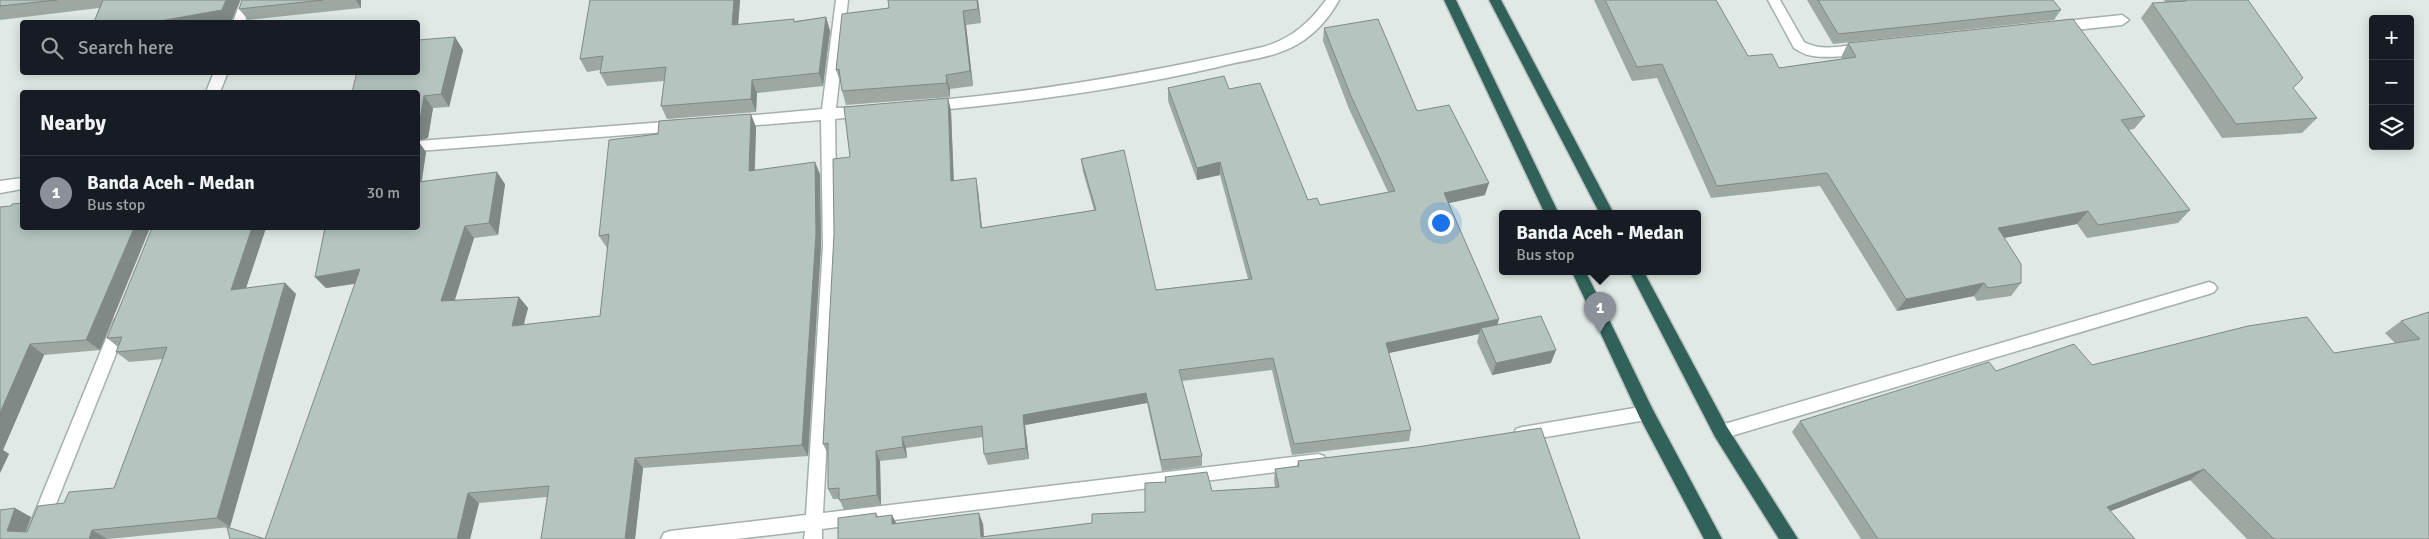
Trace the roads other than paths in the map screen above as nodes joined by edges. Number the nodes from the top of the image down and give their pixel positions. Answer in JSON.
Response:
{"nodes":[{"id":1,"x":247,"y":0,"type":"edge"},
{"id":2,"x":842,"y":0,"type":"edge"},
{"id":3,"x":1333,"y":0,"type":"edge"},
{"id":4,"x":1450,"y":0,"type":"edge"},
{"id":5,"x":1495,"y":0,"type":"edge"},
{"id":6,"x":1774,"y":0,"type":"edge"},
{"id":7,"x":240,"y":20,"type":"edge"},
{"id":8,"x":2122,"y":20,"type":"dead end"},
{"id":9,"x":2047,"y":28,"type":"edge"},
{"id":10,"x":1873,"y":47,"type":"edge"},
{"id":11,"x":220,"y":75,"type":"edge"},
{"id":12,"x":214,"y":90,"type":"edge"},
{"id":13,"x":916,"y":107,"type":"edge"},
{"id":14,"x":877,"y":110,"type":"edge"},
{"id":15,"x":828,"y":114,"type":"junction"},
{"id":16,"x":716,"y":123,"type":"edge"},
{"id":17,"x":688,"y":126,"type":"edge"},
{"id":18,"x":420,"y":146,"type":"edge"},
{"id":19,"x":20,"y":184,"type":"edge"},
{"id":20,"x":0,"y":187,"type":"edge"},
{"id":21,"x":1550,"y":210,"type":"edge"},
{"id":22,"x":1605,"y":210,"type":"edge"},
{"id":23,"x":1580,"y":275,"type":"edge"},
{"id":24,"x":1639,"y":275,"type":"edge"},
{"id":25,"x":2210,"y":288,"type":"dead end"},
{"id":26,"x":126,"y":310,"type":"edge"},
{"id":27,"x":1646,"y":413,"type":"junction"},
{"id":28,"x":1721,"y":432,"type":"junction"},
{"id":29,"x":1509,"y":436,"type":"edge"},
{"id":30,"x":1332,"y":460,"type":"edge"},
{"id":31,"x":813,"y":531,"type":"edge"},
{"id":32,"x":33,"y":539,"type":"edge"},
{"id":33,"x":670,"y":539,"type":"edge"},
{"id":34,"x":1713,"y":539,"type":"edge"},
{"id":35,"x":1789,"y":539,"type":"edge"}],
"edges":[{"from":1,"to":7,"type":"street"},
{"from":2,"to":15,"type":"street"},
{"from":3,"to":13,"type":"street"},
{"from":4,"to":21,"type":"highway"},
{"from":5,"to":22,"type":"highway"},
{"from":6,"to":10,"type":"street"},
{"from":8,"to":9,"type":"street"},
{"from":11,"to":12,"type":"street"},
{"from":14,"to":15,"type":"street"},
{"from":15,"to":16,"type":"street"},
{"from":15,"to":31,"type":"street"},
{"from":17,"to":18,"type":"street"},
{"from":19,"to":20,"type":"street"},
{"from":23,"to":27,"type":"highway"},
{"from":24,"to":28,"type":"highway"},
{"from":25,"to":28,"type":"street"},
{"from":26,"to":32,"type":"street"},
{"from":27,"to":29,"type":"street"},
{"from":27,"to":34,"type":"highway"},
{"from":28,"to":35,"type":"highway"},
{"from":30,"to":31,"type":"street"},
{"from":31,"to":33,"type":"street"}]}
